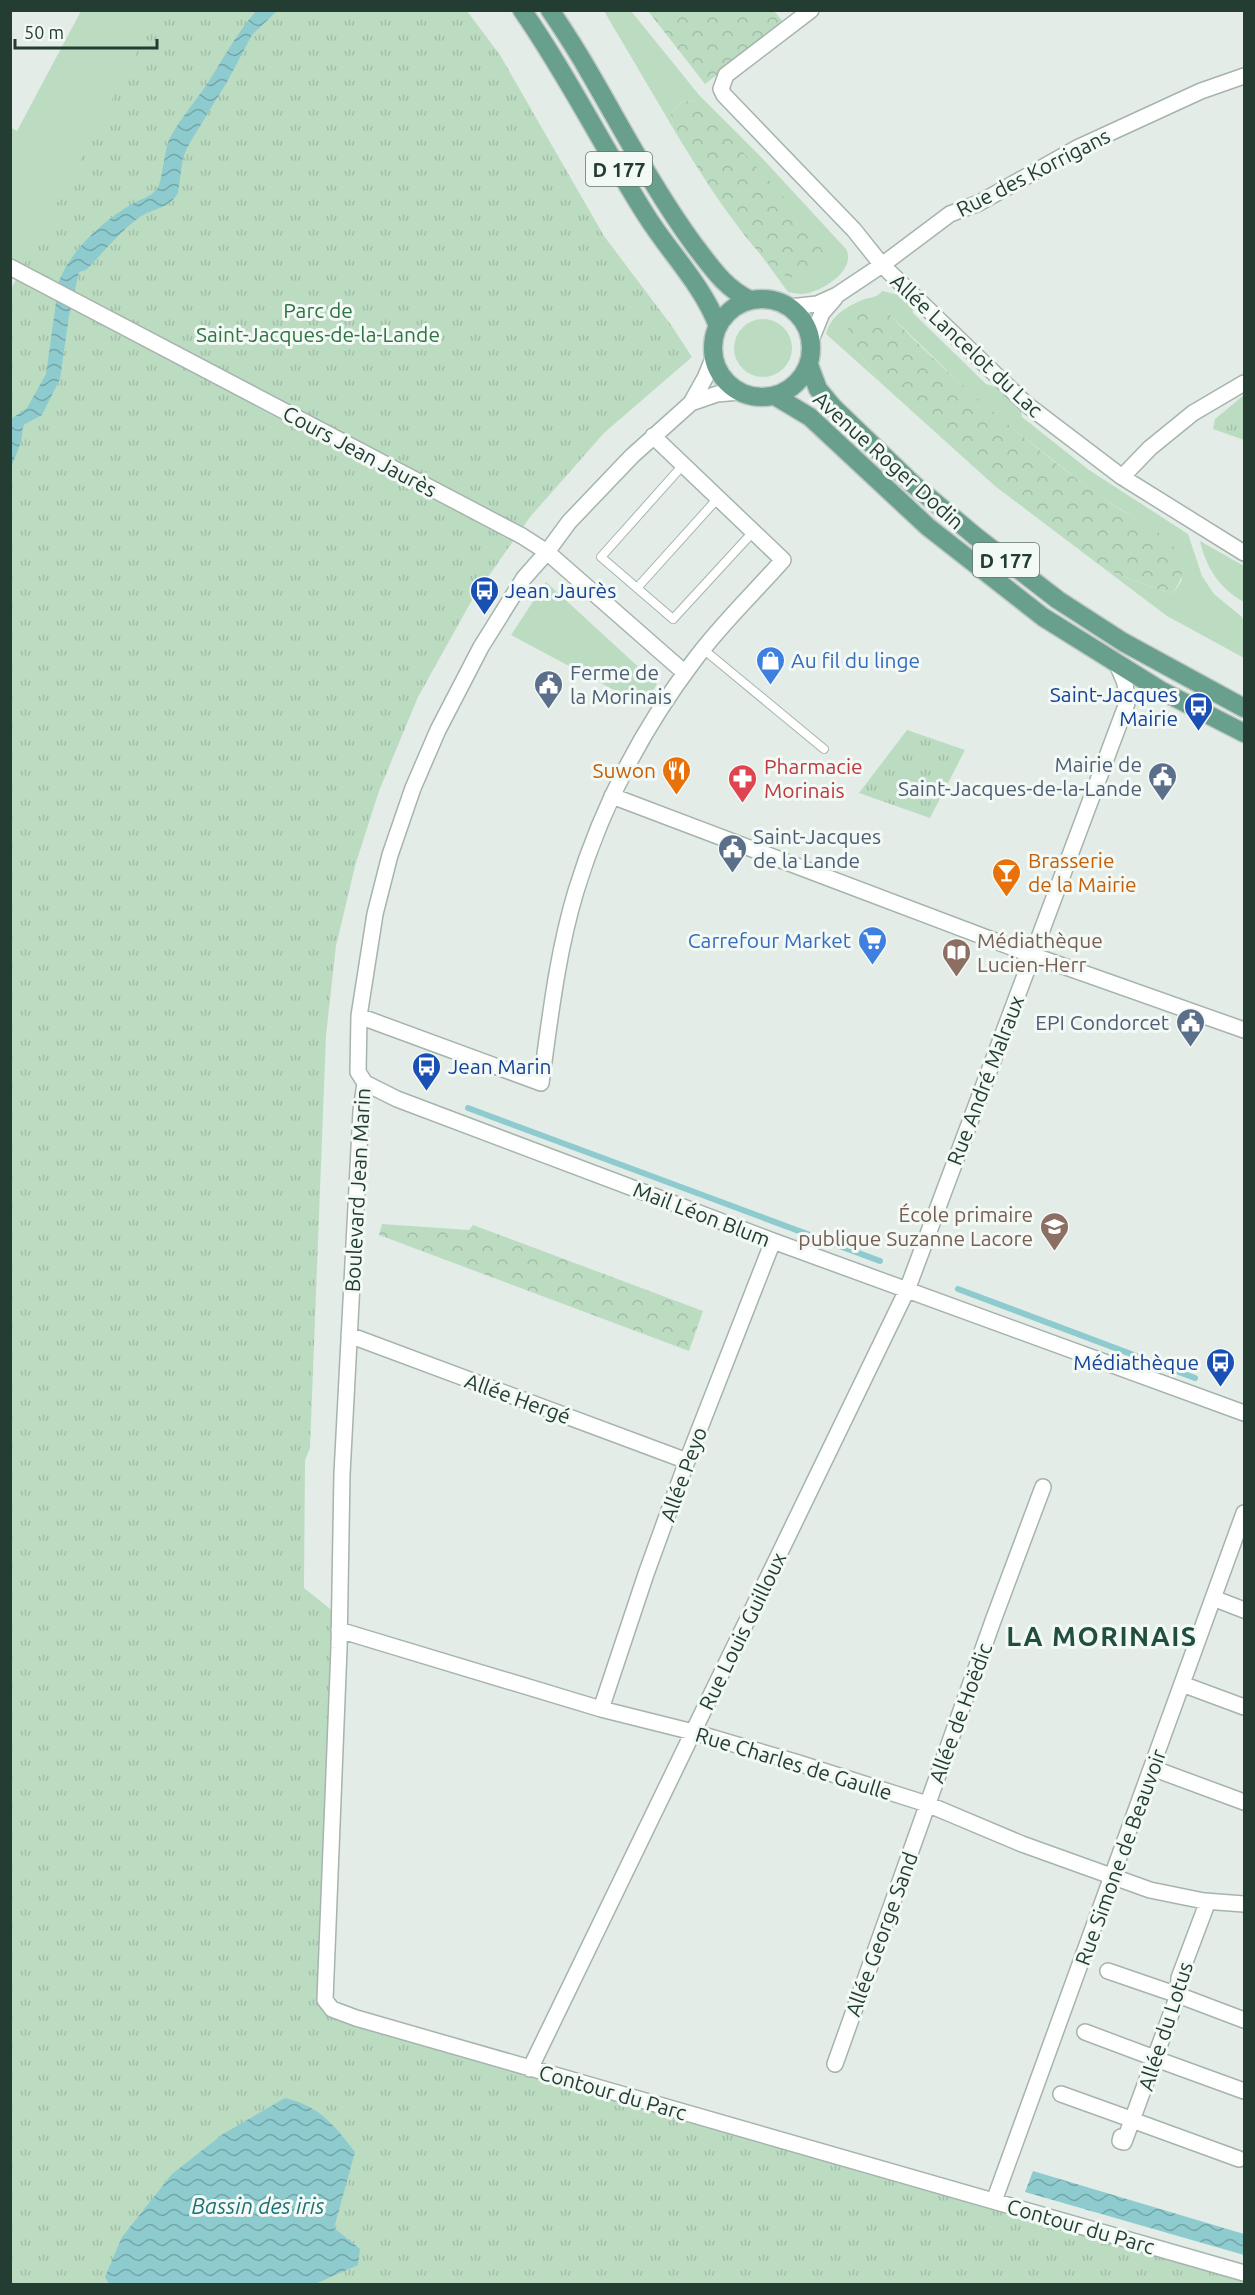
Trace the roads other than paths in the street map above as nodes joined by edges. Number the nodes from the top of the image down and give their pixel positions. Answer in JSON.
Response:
{"nodes":[{"id":1,"x":522,"y":10,"type":"edge"},
{"id":2,"x":550,"y":10,"type":"edge"},
{"id":3,"x":811,"y":10,"type":"edge"},
{"id":4,"x":1245,"y":76,"type":"edge"},
{"id":5,"x":882,"y":265,"type":"junction"},
{"id":6,"x":10,"y":267,"type":"edge"},
{"id":7,"x":837,"y":295,"type":"junction"},
{"id":8,"x":750,"y":300,"type":"junction"},
{"id":9,"x":790,"y":307,"type":"junction"},
{"id":10,"x":718,"y":326,"type":"junction"},
{"id":11,"x":811,"y":340,"type":"junction"},
{"id":12,"x":714,"y":356,"type":"junction"},
{"id":13,"x":809,"y":365,"type":"junction"},
{"id":14,"x":1245,"y":382,"type":"edge"},
{"id":15,"x":739,"y":392,"type":"junction"},
{"id":16,"x":775,"y":396,"type":"junction"},
{"id":17,"x":691,"y":403,"type":"junction"},
{"id":18,"x":652,"y":436,"type":"junction"},
{"id":19,"x":683,"y":465,"type":"junction"},
{"id":20,"x":1122,"y":477,"type":"junction"},
{"id":21,"x":718,"y":498,"type":"junction"},
{"id":22,"x":753,"y":532,"type":"junction"},
{"id":23,"x":548,"y":552,"type":"junction"},
{"id":24,"x":1245,"y":553,"type":"edge"},
{"id":25,"x":637,"y":588,"type":"junction"},
{"id":26,"x":703,"y":649,"type":"junction"},
{"id":27,"x":1117,"y":664,"type":"junction"},
{"id":28,"x":685,"y":673,"type":"junction"},
{"id":29,"x":1245,"y":708,"type":"edge"},
{"id":30,"x":1245,"y":734,"type":"edge"},
{"id":31,"x":824,"y":749,"type":"dead end"},
{"id":32,"x":612,"y":796,"type":"junction"},
{"id":33,"x":1032,"y":955,"type":"junction"},
{"id":34,"x":359,"y":1016,"type":"junction"},
{"id":35,"x":1245,"y":1030,"type":"edge"},
{"id":36,"x":365,"y":1083,"type":"junction"},
{"id":37,"x":773,"y":1241,"type":"junction"},
{"id":38,"x":907,"y":1290,"type":"junction"},
{"id":39,"x":349,"y":1335,"type":"junction"},
{"id":40,"x":1245,"y":1413,"type":"edge"},
{"id":41,"x":687,"y":1461,"type":"junction"},
{"id":42,"x":1043,"y":1487,"type":"dead end"},
{"id":43,"x":1244,"y":1513,"type":"edge"},
{"id":44,"x":1213,"y":1598,"type":"junction"},
{"id":45,"x":1245,"y":1610,"type":"edge"},
{"id":46,"x":339,"y":1630,"type":"junction"},
{"id":47,"x":339,"y":1648,"type":"joint"},
{"id":48,"x":1182,"y":1684,"type":"junction"},
{"id":49,"x":1245,"y":1707,"type":"edge"},
{"id":50,"x":601,"y":1709,"type":"junction"},
{"id":51,"x":693,"y":1732,"type":"junction"},
{"id":52,"x":1152,"y":1768,"type":"junction"},
{"id":53,"x":1245,"y":1803,"type":"edge"},
{"id":54,"x":927,"y":1804,"type":"junction"},
{"id":55,"x":1112,"y":1877,"type":"junction"},
{"id":56,"x":1206,"y":1901,"type":"junction"},
{"id":57,"x":1245,"y":1904,"type":"edge"},
{"id":58,"x":1082,"y":1962,"type":"junction"},
{"id":59,"x":1173,"y":1994,"type":"junction"},
{"id":60,"x":1245,"y":2020,"type":"edge"},
{"id":61,"x":1058,"y":2022,"type":"junction"},
{"id":62,"x":1152,"y":2057,"type":"junction"},
{"id":63,"x":835,"y":2064,"type":"dead end"},
{"id":64,"x":530,"y":2069,"type":"junction"},
{"id":65,"x":1035,"y":2085,"type":"junction"},
{"id":66,"x":1245,"y":2091,"type":"edge"},
{"id":67,"x":1125,"y":2125,"type":"junction"},
{"id":68,"x":1239,"y":2159,"type":"dead end"},
{"id":69,"x":994,"y":2201,"type":"junction"},
{"id":70,"x":1245,"y":2273,"type":"edge"}],
"edges":[{"from":1,"to":10,"type":"main road","number":"D 177"},
{"from":2,"to":8,"type":"main road","number":"D 177"},
{"from":3,"to":5,"type":"street","name":"Allée Lancelot du Lac"},
{"from":4,"to":5,"type":"street","name":"Rue des Korrigans"},
{"from":5,"to":7,"type":"street","name":"Rue des Korrigans"},
{"from":5,"to":20,"type":"street","name":"Allée Lancelot du Lac"},
{"from":6,"to":23,"type":"street","name":"Cours Jean Jaurès"},
{"from":7,"to":9,"type":"street","name":"Rue des Korrigans"},
{"from":7,"to":11,"type":"street","name":"Rue des Korrigans"},
{"from":8,"to":9,"type":"main road"},
{"from":8,"to":10,"type":"main road"},
{"from":9,"to":11,"type":"main road"},
{"from":10,"to":12,"type":"main road"},
{"from":11,"to":13,"type":"main road"},
{"from":12,"to":15,"type":"main road"},
{"from":12,"to":17,"type":"street","name":"Boulevard Jean Marin"},
{"from":13,"to":16,"type":"main road"},
{"from":13,"to":29,"type":"main road","name":"Avenue Roger Dodin","number":"D 177"},
{"from":14,"to":20,"type":"street"},
{"from":15,"to":16,"type":"main road"},
{"from":15,"to":17,"type":"street","name":"Boulevard Jean Marin"},
{"from":16,"to":27,"type":"main road","name":"Avenue Roger Dodin","number":"D 177"},
{"from":17,"to":18,"type":"street","name":"Boulevard Jean Marin"},
{"from":18,"to":19,"type":"street"},
{"from":18,"to":23,"type":"street","name":"Boulevard Jean Marin"},
{"from":19,"to":21,"type":"street"},
{"from":19,"to":25,"type":"lane"},
{"from":20,"to":24,"type":"street","name":"Allée Lancelot du Lac"},
{"from":21,"to":22,"type":"street"},
{"from":21,"to":25,"type":"lane"},
{"from":22,"to":25,"type":"lane"},
{"from":22,"to":26,"type":"street"},
{"from":23,"to":28,"type":"street","name":"Cours Jean Jaurès"},
{"from":23,"to":34,"type":"street","name":"Boulevard Jean Marin"},
{"from":26,"to":28,"type":"street"},
{"from":26,"to":31,"type":"lane"},
{"from":27,"to":30,"type":"main road","name":"Avenue Roger Dodin","number":"D 177"},
{"from":27,"to":33,"type":"street","name":"Rue André Malraux"},
{"from":28,"to":32,"type":"street"},
{"from":32,"to":33,"type":"street"},
{"from":32,"to":34,"type":"street"},
{"from":33,"to":35,"type":"street"},
{"from":33,"to":38,"type":"street","name":"Rue André Malraux"},
{"from":34,"to":36,"type":"street","name":"Boulevard Jean Marin"},
{"from":36,"to":37,"type":"street","name":"Mail Léon Blum"},
{"from":36,"to":39,"type":"street","name":"Boulevard Jean Marin"},
{"from":37,"to":38,"type":"street","name":"Mail Léon Blum"},
{"from":37,"to":41,"type":"street","name":"Allée Peyo"},
{"from":38,"to":40,"type":"street","name":"Mail Léon Blum"},
{"from":38,"to":51,"type":"street","name":"Rue Louis Guilloux"},
{"from":39,"to":41,"type":"street","name":"Allée Hergé"},
{"from":39,"to":46,"type":"street","name":"Boulevard Jean Marin"},
{"from":41,"to":50,"type":"street","name":"Allée Peyo"},
{"from":42,"to":54,"type":"street","name":"Allée de Hoëdic"},
{"from":43,"to":44,"type":"street","name":"Rue Simone de Beauvoir"},
{"from":44,"to":45,"type":"street"},
{"from":44,"to":48,"type":"street","name":"Rue Simone de Beauvoir"},
{"from":46,"to":47,"type":"street","name":"Boulevard Jean Marin"},
{"from":46,"to":50,"type":"street","name":"Rue Charles de Gaulle"},
{"from":47,"to":64,"type":"street","name":"Contour du Parc"},
{"from":48,"to":49,"type":"street"},
{"from":48,"to":52,"type":"street","name":"Rue Simone de Beauvoir"},
{"from":50,"to":51,"type":"street","name":"Rue Charles de Gaulle"},
{"from":51,"to":54,"type":"street","name":"Rue Charles de Gaulle"},
{"from":51,"to":64,"type":"street","name":"Rue Louis Guilloux"},
{"from":52,"to":53,"type":"street"},
{"from":52,"to":55,"type":"street","name":"Rue Simone de Beauvoir"},
{"from":54,"to":55,"type":"street","name":"Rue Charles de Gaulle"},
{"from":54,"to":63,"type":"street","name":"Allée George Sand"},
{"from":55,"to":56,"type":"street","name":"Rue Charles de Gaulle"},
{"from":55,"to":58,"type":"street","name":"Rue Simone de Beauvoir"},
{"from":56,"to":57,"type":"street","name":"Rue Charles de Gaulle"},
{"from":56,"to":59,"type":"street","name":"Allée du Lotus"},
{"from":58,"to":59,"type":"street"},
{"from":58,"to":61,"type":"street","name":"Rue Simone de Beauvoir"},
{"from":59,"to":60,"type":"street"},
{"from":59,"to":62,"type":"street","name":"Allée du Lotus"},
{"from":61,"to":62,"type":"street"},
{"from":61,"to":65,"type":"street","name":"Rue Simone de Beauvoir"},
{"from":62,"to":66,"type":"street"},
{"from":62,"to":67,"type":"street","name":"Allée du Lotus"},
{"from":64,"to":69,"type":"street","name":"Contour du Parc"},
{"from":65,"to":67,"type":"street"},
{"from":65,"to":69,"type":"street","name":"Rue Simone de Beauvoir"},
{"from":67,"to":68,"type":"street"},
{"from":69,"to":70,"type":"street","name":"Contour du Parc"}]}
